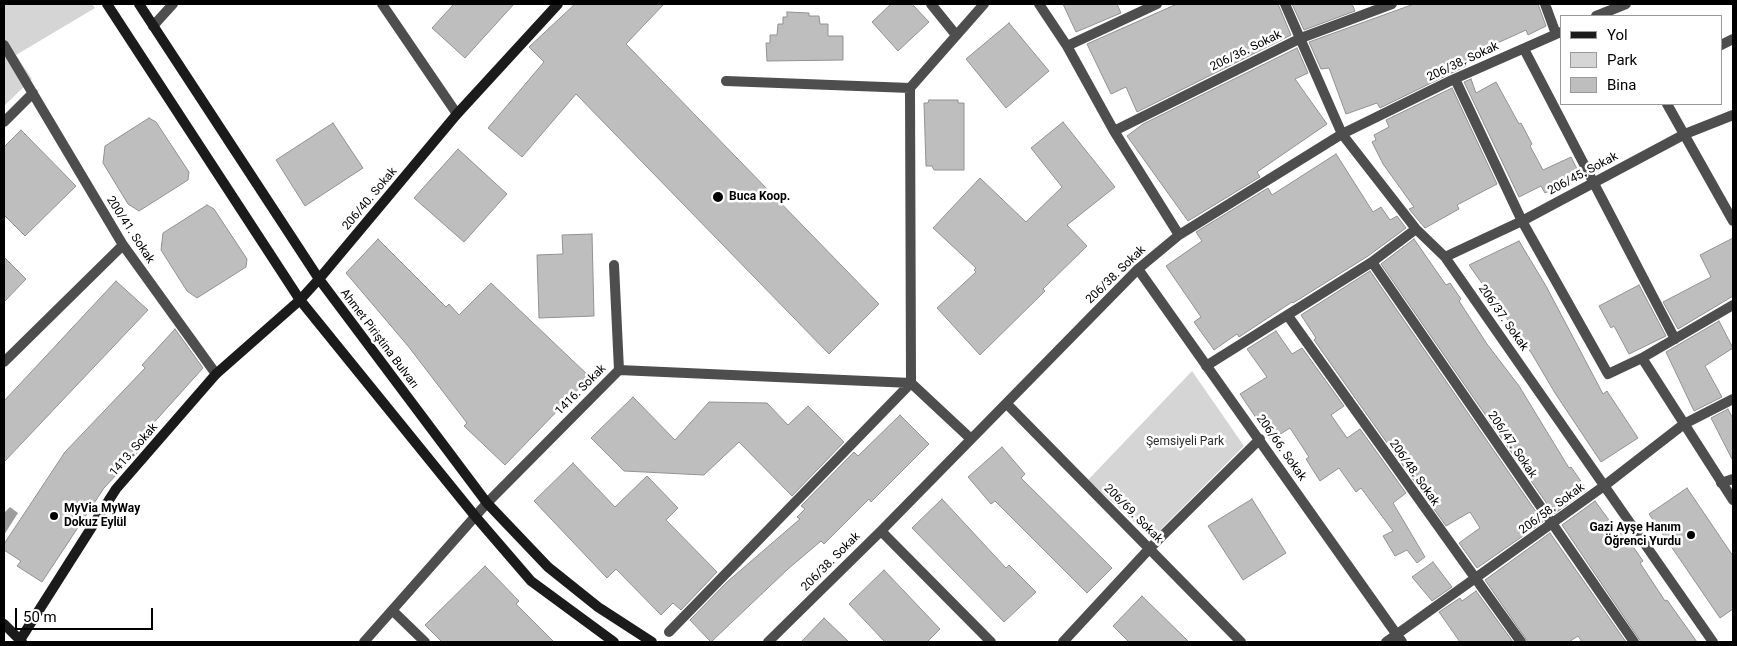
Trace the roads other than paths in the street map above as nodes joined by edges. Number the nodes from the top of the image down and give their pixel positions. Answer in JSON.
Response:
{"nodes":[{"id":1,"x":107,"y":4,"type":"edge"},
{"id":2,"x":139,"y":4,"type":"edge"},
{"id":3,"x":173,"y":4,"type":"edge"},
{"id":4,"x":382,"y":4,"type":"edge"},
{"id":5,"x":557,"y":4,"type":"edge"},
{"id":6,"x":931,"y":4,"type":"edge"},
{"id":7,"x":984,"y":4,"type":"edge"},
{"id":8,"x":1039,"y":4,"type":"edge"},
{"id":9,"x":1157,"y":4,"type":"edge"},
{"id":10,"x":1285,"y":4,"type":"edge"},
{"id":11,"x":1392,"y":4,"type":"edge"},
{"id":12,"x":1545,"y":4,"type":"edge"},
{"id":13,"x":1626,"y":4,"type":"edge"},
{"id":14,"x":1616,"y":12,"type":"edge"},
{"id":15,"x":1601,"y":15,"type":"edge"},
{"id":16,"x":152,"y":26,"type":"junction"},
{"id":17,"x":1559,"y":33,"type":"edge"},
{"id":18,"x":956,"y":35,"type":"junction"},
{"id":19,"x":1301,"y":38,"type":"junction"},
{"id":20,"x":4,"y":45,"type":"edge"},
{"id":21,"x":1068,"y":46,"type":"junction"},
{"id":22,"x":1524,"y":49,"type":"junction"},
{"id":23,"x":1455,"y":79,"type":"junction"},
{"id":24,"x":726,"y":81,"type":"dead end"},
{"id":25,"x":910,"y":88,"type":"junction"},
{"id":26,"x":33,"y":93,"type":"junction"},
{"id":27,"x":1668,"y":105,"type":"edge"},
{"id":28,"x":457,"y":114,"type":"junction"},
{"id":29,"x":1733,"y":115,"type":"edge"},
{"id":30,"x":4,"y":122,"type":"edge"},
{"id":31,"x":1114,"y":130,"type":"junction"},
{"id":32,"x":1342,"y":134,"type":"junction"},
{"id":33,"x":1686,"y":134,"type":"junction"},
{"id":34,"x":1594,"y":182,"type":"junction"},
{"id":35,"x":1733,"y":194,"type":"edge"},
{"id":36,"x":1723,"y":200,"type":"junction"},
{"id":37,"x":1522,"y":221,"type":"junction"},
{"id":38,"x":1733,"y":221,"type":"edge"},
{"id":39,"x":1416,"y":229,"type":"junction"},
{"id":40,"x":1179,"y":235,"type":"junction"},
{"id":41,"x":122,"y":245,"type":"junction"},
{"id":42,"x":1445,"y":257,"type":"junction"},
{"id":43,"x":1372,"y":262,"type":"junction"},
{"id":44,"x":614,"y":264,"type":"dead end"},
{"id":45,"x":1138,"y":269,"type":"junction"},
{"id":46,"x":319,"y":280,"type":"junction"},
{"id":47,"x":300,"y":300,"type":"junction"},
{"id":48,"x":1733,"y":305,"type":"edge"},
{"id":49,"x":1288,"y":316,"type":"junction"},
{"id":50,"x":1676,"y":339,"type":"junction"},
{"id":51,"x":1642,"y":358,"type":"junction"},
{"id":52,"x":4,"y":362,"type":"edge"},
{"id":53,"x":1206,"y":366,"type":"junction"},
{"id":54,"x":619,"y":370,"type":"junction"},
{"id":55,"x":216,"y":374,"type":"junction"},
{"id":56,"x":911,"y":383,"type":"junction"},
{"id":57,"x":1733,"y":398,"type":"edge"},
{"id":58,"x":1007,"y":404,"type":"junction"},
{"id":59,"x":1684,"y":424,"type":"junction"},
{"id":60,"x":971,"y":439,"type":"junction"},
{"id":61,"x":1260,"y":439,"type":"junction"},
{"id":62,"x":1733,"y":480,"type":"edge"},
{"id":63,"x":1721,"y":483,"type":"junction"},
{"id":64,"x":1604,"y":486,"type":"junction"},
{"id":65,"x":1733,"y":500,"type":"edge"},
{"id":66,"x":487,"y":503,"type":"junction"},
{"id":67,"x":475,"y":516,"type":"junction"},
{"id":68,"x":1551,"y":524,"type":"junction"},
{"id":69,"x":881,"y":531,"type":"junction"},
{"id":70,"x":1150,"y":548,"type":"junction"},
{"id":71,"x":1474,"y":580,"type":"junction"},
{"id":72,"x":393,"y":611,"type":"junction"},
{"id":73,"x":4,"y":624,"type":"edge"},
{"id":74,"x":669,"y":632,"type":"dead end"},
{"id":75,"x":1400,"y":638,"type":"edge"},
{"id":76,"x":21,"y":641,"type":"edge"},
{"id":77,"x":364,"y":642,"type":"edge"},
{"id":78,"x":425,"y":642,"type":"edge"},
{"id":79,"x":614,"y":642,"type":"edge"},
{"id":80,"x":652,"y":642,"type":"edge"},
{"id":81,"x":768,"y":642,"type":"edge"},
{"id":82,"x":991,"y":642,"type":"edge"},
{"id":83,"x":1063,"y":642,"type":"edge"},
{"id":84,"x":1242,"y":642,"type":"edge"},
{"id":85,"x":1386,"y":642,"type":"edge"},
{"id":86,"x":1522,"y":642,"type":"edge"},
{"id":87,"x":1634,"y":642,"type":"edge"},
{"id":88,"x":1713,"y":642,"type":"edge"}],
"edges":[{"from":1,"to":47,"type":"main road"},
{"from":2,"to":16,"type":"main road","name":"Ahmet Piriştina Bulvarı"},
{"from":3,"to":16,"type":"street"},
{"from":4,"to":28,"type":"street"},
{"from":5,"to":28,"type":"main road","name":"206/40. Sokak"},
{"from":6,"to":18,"type":"street"},
{"from":7,"to":18,"type":"street"},
{"from":8,"to":21,"type":"street"},
{"from":9,"to":21,"type":"street"},
{"from":10,"to":19,"type":"street","name":"206/37. Sokak"},
{"from":11,"to":19,"type":"street","name":"206/36. Sokak"},
{"from":12,"to":17,"type":"street"},
{"from":13,"to":14,"type":"street"},
{"from":14,"to":15,"type":"street"},
{"from":16,"to":46,"type":"main road","name":"Ahmet Piriştina Bulvarı"},
{"from":17,"to":22,"type":"street","name":"206/38. Sokak"},
{"from":18,"to":25,"type":"street"},
{"from":19,"to":31,"type":"street","name":"206/36. Sokak"},
{"from":19,"to":32,"type":"street","name":"206/37. Sokak"},
{"from":20,"to":26,"type":"street","name":"200/41. Sokak"},
{"from":21,"to":31,"type":"street"},
{"from":22,"to":23,"type":"street","name":"206/38. Sokak"},
{"from":22,"to":34,"type":"street"},
{"from":23,"to":32,"type":"street","name":"206/38. Sokak"},
{"from":23,"to":37,"type":"street"},
{"from":24,"to":25,"type":"street"},
{"from":25,"to":56,"type":"street"},
{"from":26,"to":30,"type":"street"},
{"from":26,"to":41,"type":"street","name":"200/41. Sokak"},
{"from":27,"to":33,"type":"street"},
{"from":28,"to":46,"type":"main road","name":"206/40. Sokak"},
{"from":29,"to":33,"type":"street","name":"206/45. Sokak"},
{"from":31,"to":40,"type":"street"},
{"from":32,"to":39,"type":"street","name":"206/37. Sokak"},
{"from":32,"to":40,"type":"street","name":"206/38. Sokak"},
{"from":33,"to":34,"type":"street","name":"206/45. Sokak"},
{"from":33,"to":36,"type":"street"},
{"from":34,"to":37,"type":"street","name":"206/45. Sokak"},
{"from":34,"to":50,"type":"street"},
{"from":35,"to":36,"type":"street"},
{"from":36,"to":38,"type":"street"},
{"from":37,"to":42,"type":"street","name":"206/45. Sokak"},
{"from":37,"to":51,"type":"street"},
{"from":39,"to":42,"type":"street","name":"206/37. Sokak"},
{"from":39,"to":43,"type":"street"},
{"from":40,"to":45,"type":"street","name":"206/38. Sokak"},
{"from":41,"to":52,"type":"street"},
{"from":41,"to":55,"type":"street","name":"200/41. Sokak"},
{"from":42,"to":64,"type":"street","name":"206/37. Sokak"},
{"from":43,"to":49,"type":"street"},
{"from":43,"to":68,"type":"street","name":"206/47. Sokak"},
{"from":44,"to":54,"type":"street"},
{"from":45,"to":53,"type":"street","name":"206/66. Sokak"},
{"from":45,"to":58,"type":"street","name":"206/38. Sokak"},
{"from":46,"to":47,"type":"main road","name":"206/40. Sokak"},
{"from":46,"to":66,"type":"main road","name":"Ahmet Piriştina Bulvarı"},
{"from":47,"to":55,"type":"main road","name":"1413. Sokak"},
{"from":47,"to":67,"type":"main road"},
{"from":48,"to":50,"type":"street"},
{"from":49,"to":53,"type":"street"},
{"from":49,"to":71,"type":"street","name":"206/48. Sokak"},
{"from":50,"to":51,"type":"street"},
{"from":51,"to":59,"type":"street"},
{"from":53,"to":61,"type":"street","name":"206/66. Sokak"},
{"from":54,"to":56,"type":"street","name":"1416. Sokak"},
{"from":54,"to":66,"type":"street","name":"1416. Sokak"},
{"from":55,"to":76,"type":"main road","name":"1413. Sokak"},
{"from":56,"to":60,"type":"street"},
{"from":56,"to":74,"type":"street"},
{"from":57,"to":59,"type":"street","name":"206/58. Sokak"},
{"from":58,"to":60,"type":"street","name":"206/38. Sokak"},
{"from":58,"to":70,"type":"street","name":"206/69. Sokak"},
{"from":59,"to":63,"type":"street"},
{"from":59,"to":64,"type":"street","name":"206/58. Sokak"},
{"from":60,"to":69,"type":"street","name":"206/38. Sokak"},
{"from":61,"to":70,"type":"street"},
{"from":61,"to":75,"type":"street","name":"206/66. Sokak"},
{"from":62,"to":63,"type":"street"},
{"from":63,"to":65,"type":"street"},
{"from":64,"to":68,"type":"street","name":"206/58. Sokak"},
{"from":64,"to":88,"type":"street","name":"206/37. Sokak"},
{"from":66,"to":67,"type":"street","name":"1416. Sokak"},
{"from":66,"to":80,"type":"main road","name":"Ahmet Piriştina Bulvarı"},
{"from":67,"to":72,"type":"street","name":"1416. Sokak"},
{"from":67,"to":79,"type":"main road"},
{"from":68,"to":71,"type":"street","name":"206/58. Sokak"},
{"from":68,"to":87,"type":"street","name":"206/47. Sokak"},
{"from":69,"to":81,"type":"street","name":"206/38. Sokak"},
{"from":69,"to":82,"type":"street"},
{"from":70,"to":83,"type":"street"},
{"from":70,"to":84,"type":"street","name":"206/69. Sokak"},
{"from":71,"to":75,"type":"street","name":"206/58. Sokak"},
{"from":71,"to":86,"type":"street","name":"206/48. Sokak"},
{"from":72,"to":77,"type":"street","name":"1416. Sokak"},
{"from":72,"to":78,"type":"street"},
{"from":73,"to":76,"type":"main road"},
{"from":75,"to":85,"type":"street","name":"206/58. Sokak"}]}
